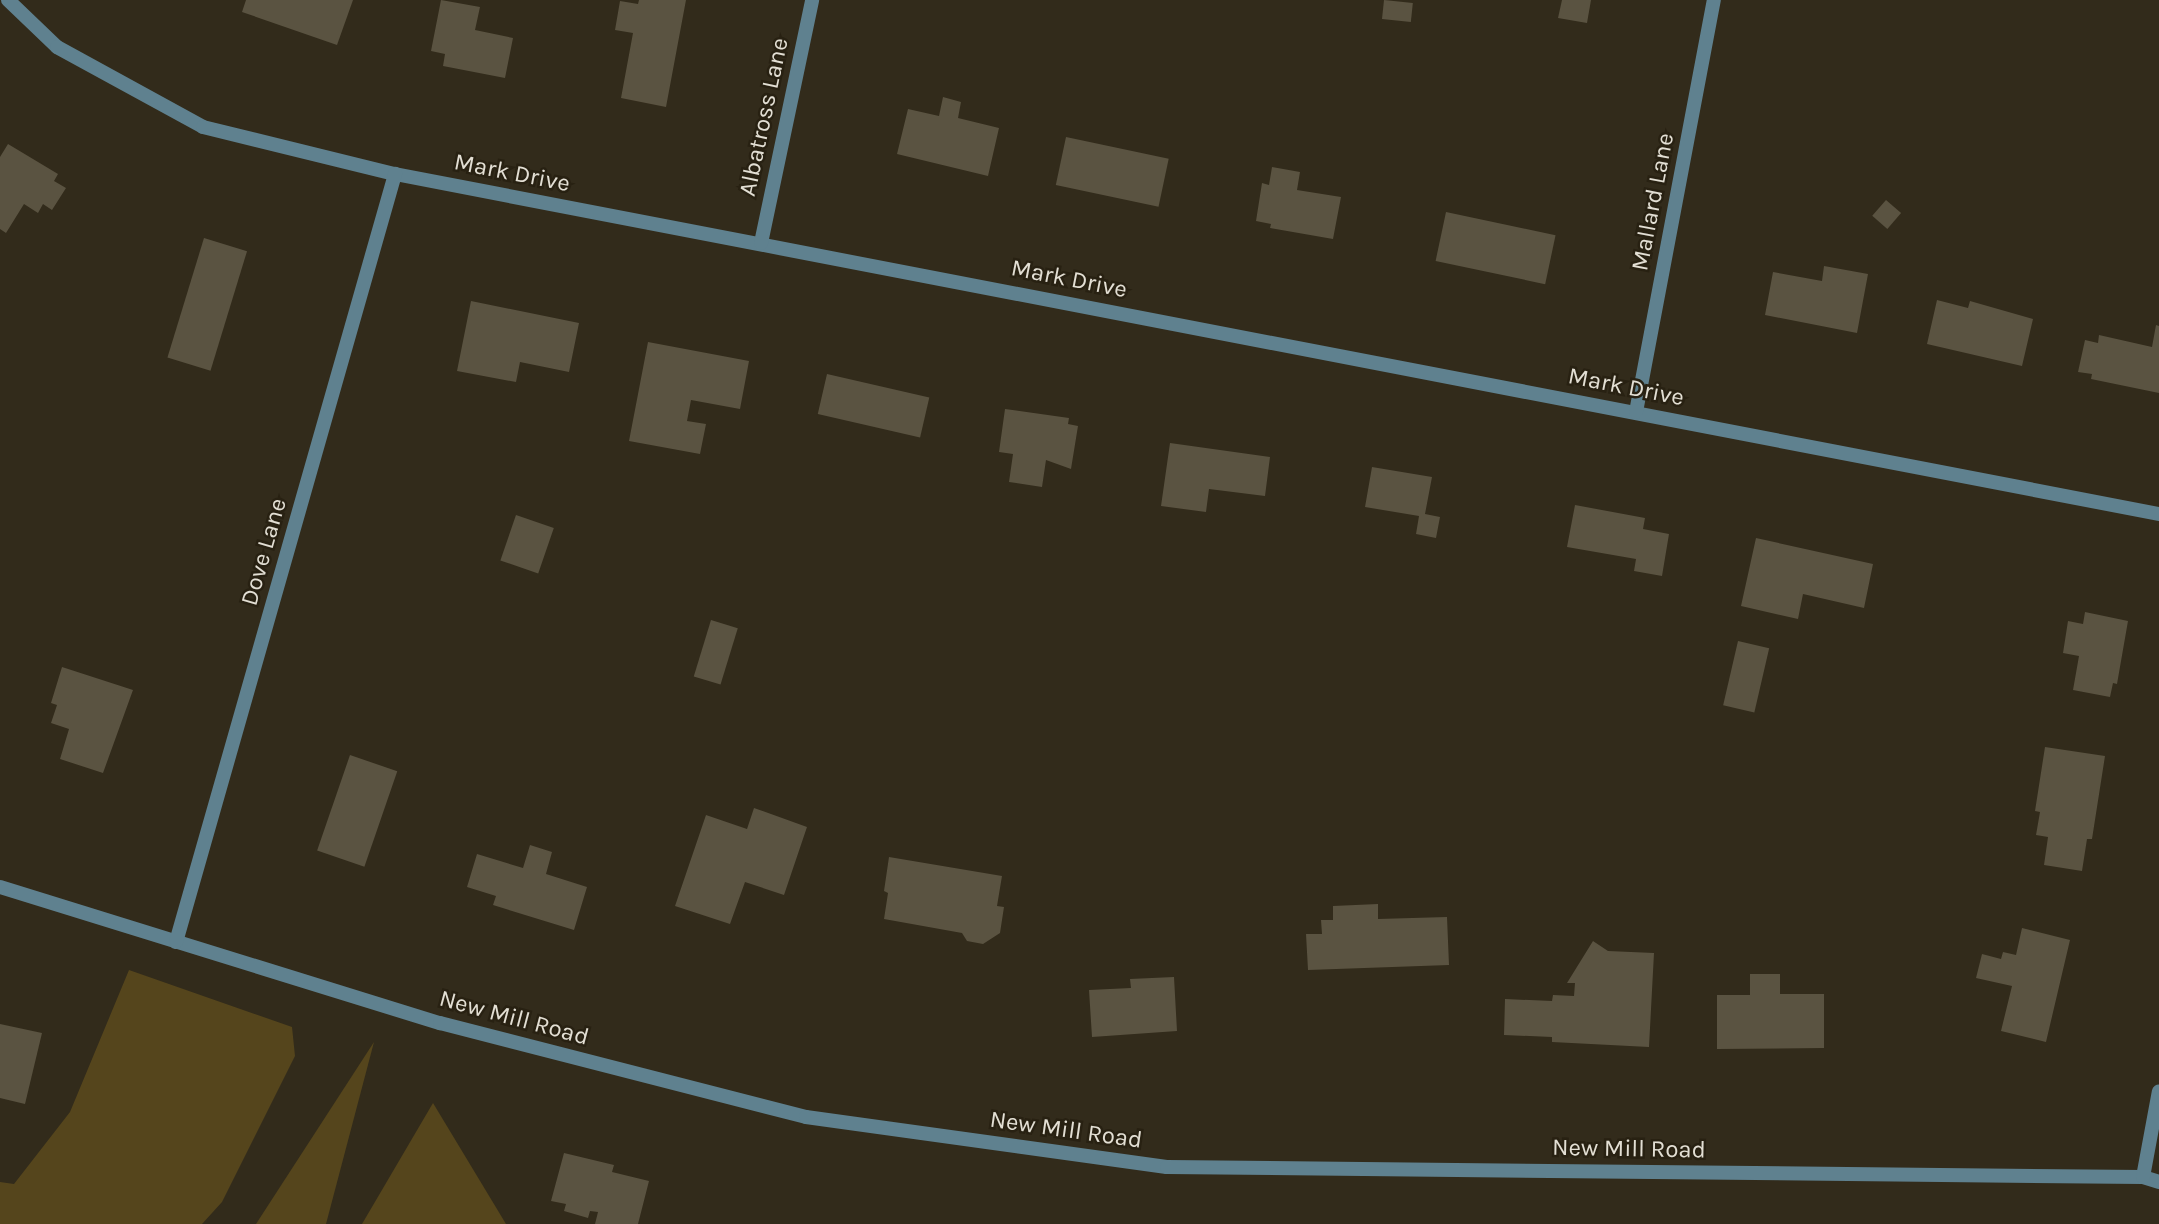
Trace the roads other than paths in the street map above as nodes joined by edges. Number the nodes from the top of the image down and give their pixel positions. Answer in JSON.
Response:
{"nodes":[{"id":1,"x":8,"y":0,"type":"edge"},
{"id":2,"x":812,"y":0,"type":"edge"},
{"id":3,"x":1714,"y":0,"type":"edge"},
{"id":4,"x":395,"y":174,"type":"junction"},
{"id":5,"x":761,"y":243,"type":"junction"},
{"id":6,"x":1636,"y":412,"type":"junction"},
{"id":7,"x":2159,"y":514,"type":"edge"},
{"id":8,"x":0,"y":887,"type":"edge"},
{"id":9,"x":176,"y":942,"type":"junction"},
{"id":10,"x":2159,"y":1091,"type":"edge"},
{"id":11,"x":2143,"y":1177,"type":"junction"},
{"id":12,"x":2159,"y":1182,"type":"edge"}],
"edges":[{"from":1,"to":4,"type":"street","name":"Mark Drive"},
{"from":2,"to":5,"type":"street","name":"Albatross Lane"},
{"from":3,"to":6,"type":"street","name":"Mallard Lane"},
{"from":4,"to":5,"type":"street","name":"Mark Drive"},
{"from":4,"to":9,"type":"street","name":"Dove Lane"},
{"from":5,"to":6,"type":"street","name":"Mark Drive"},
{"from":6,"to":7,"type":"street","name":"Mark Drive"},
{"from":8,"to":9,"type":"street","name":"New Mill Road"},
{"from":9,"to":11,"type":"street","name":"New Mill Road"},
{"from":10,"to":11,"type":"street"},
{"from":11,"to":12,"type":"street","name":"New Mill Road"}]}
